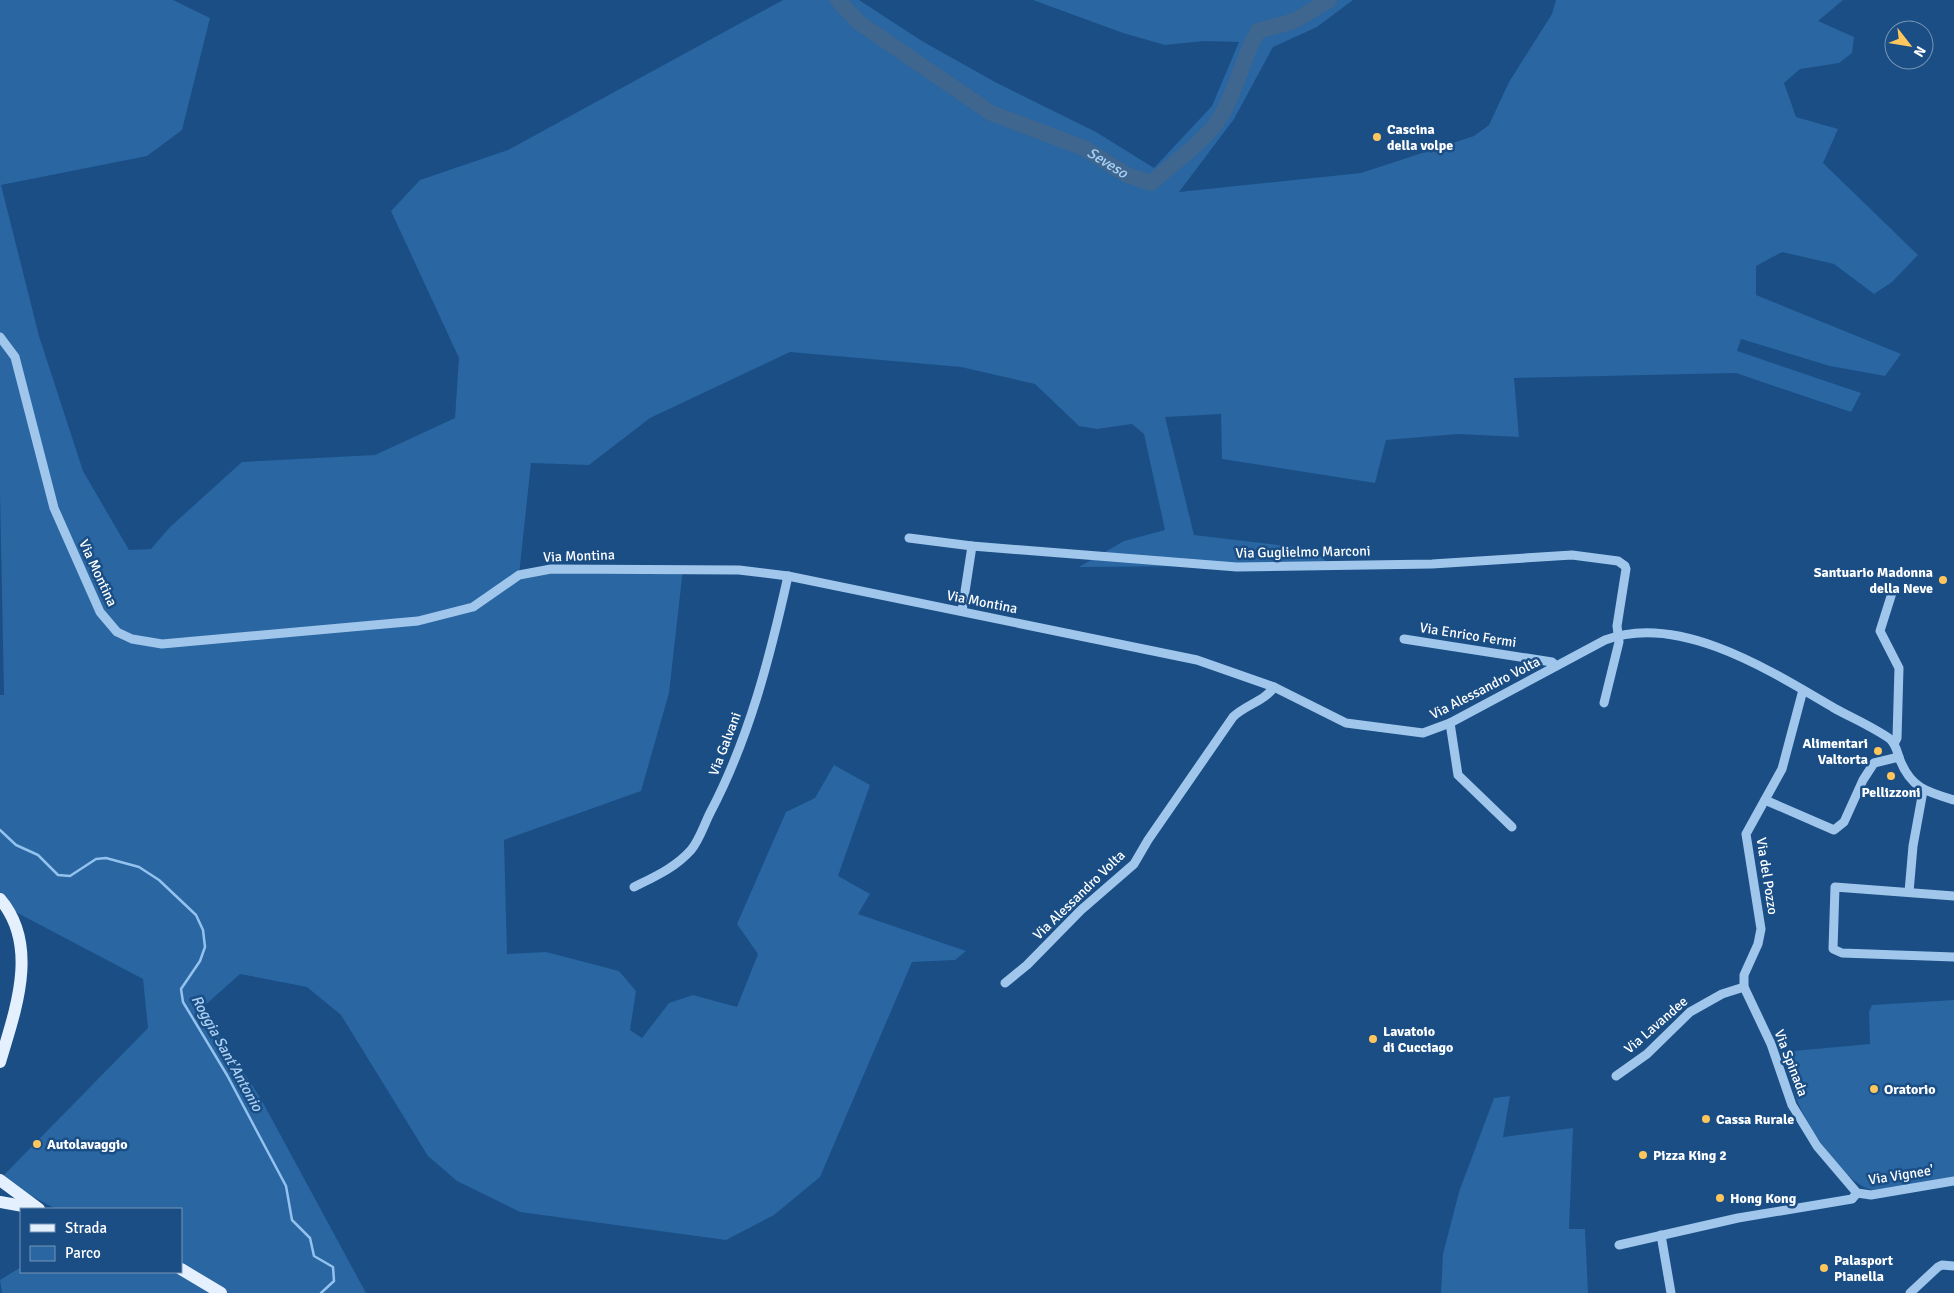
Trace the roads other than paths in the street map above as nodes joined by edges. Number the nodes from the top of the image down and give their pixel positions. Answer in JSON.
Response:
{"nodes":[{"id":1,"x":0,"y":337,"type":"edge"},
{"id":2,"x":909,"y":538,"type":"dead end"},
{"id":3,"x":972,"y":546,"type":"junction"},
{"id":4,"x":788,"y":576,"type":"junction"},
{"id":5,"x":1892,"y":593,"type":"dead end"},
{"id":6,"x":962,"y":611,"type":"junction"},
{"id":7,"x":1618,"y":635,"type":"junction"},
{"id":8,"x":1404,"y":639,"type":"dead end"},
{"id":9,"x":1556,"y":666,"type":"junction"},
{"id":10,"x":1274,"y":687,"type":"junction"},
{"id":11,"x":1803,"y":690,"type":"junction"},
{"id":12,"x":1604,"y":703,"type":"dead end"},
{"id":13,"x":1450,"y":723,"type":"junction"},
{"id":14,"x":1894,"y":744,"type":"junction"},
{"id":15,"x":1899,"y":757,"type":"junction"},
{"id":16,"x":1923,"y":791,"type":"junction"},
{"id":17,"x":1765,"y":800,"type":"junction"},
{"id":18,"x":1954,"y":800,"type":"edge"},
{"id":19,"x":1512,"y":827,"type":"dead end"},
{"id":20,"x":634,"y":887,"type":"dead end"},
{"id":21,"x":1910,"y":892,"type":"junction"},
{"id":22,"x":1954,"y":896,"type":"edge"},
{"id":23,"x":0,"y":899,"type":"edge"},
{"id":24,"x":1954,"y":957,"type":"edge"},
{"id":25,"x":1005,"y":983,"type":"dead end"},
{"id":26,"x":1744,"y":987,"type":"junction"},
{"id":27,"x":0,"y":1062,"type":"edge"},
{"id":28,"x":1616,"y":1076,"type":"dead end"},
{"id":29,"x":0,"y":1180,"type":"edge"},
{"id":30,"x":1954,"y":1181,"type":"edge"},
{"id":31,"x":1857,"y":1193,"type":"junction"},
{"id":32,"x":0,"y":1202,"type":"edge"},
{"id":33,"x":33,"y":1208,"type":"edge"},
{"id":34,"x":38,"y":1208,"type":"edge"},
{"id":35,"x":1661,"y":1235,"type":"junction"},
{"id":36,"x":1619,"y":1245,"type":"dead end"},
{"id":37,"x":1954,"y":1266,"type":"edge"},
{"id":38,"x":182,"y":1270,"type":"edge"},
{"id":39,"x":222,"y":1293,"type":"edge"},
{"id":40,"x":1671,"y":1293,"type":"edge"},
{"id":41,"x":1910,"y":1293,"type":"edge"}],
"edges":[{"from":1,"to":4,"type":"street","name":"Via Montina"},
{"from":2,"to":3,"type":"street","name":"Via Guglielmo Marconi"},
{"from":3,"to":6,"type":"street"},
{"from":3,"to":7,"type":"street","name":"Via Guglielmo Marconi"},
{"from":4,"to":6,"type":"street","name":"Via Montina"},
{"from":4,"to":20,"type":"street","name":"Via Galvani"},
{"from":5,"to":14,"type":"street"},
{"from":6,"to":10,"type":"street","name":"Via Montina"},
{"from":7,"to":9,"type":"street","name":"Via Alessandro Volta"},
{"from":7,"to":11,"type":"street","name":"Via Alessandro Volta"},
{"from":7,"to":12,"type":"street"},
{"from":8,"to":9,"type":"street","name":"Via Enrico Fermi"},
{"from":9,"to":13,"type":"street","name":"Via Alessandro Volta"},
{"from":10,"to":13,"type":"street","name":"Via Alessandro Volta"},
{"from":10,"to":25,"type":"street","name":"Via Alessandro Volta"},
{"from":11,"to":14,"type":"street","name":"Via Alessandro Volta"},
{"from":11,"to":17,"type":"street","name":"Via del Pozzo"},
{"from":13,"to":19,"type":"street"},
{"from":14,"to":15,"type":"street"},
{"from":15,"to":16,"type":"street"},
{"from":15,"to":17,"type":"street"},
{"from":16,"to":18,"type":"street"},
{"from":16,"to":21,"type":"street"},
{"from":17,"to":26,"type":"street","name":"Via del Pozzo"},
{"from":21,"to":22,"type":"street"},
{"from":21,"to":24,"type":"street"},
{"from":23,"to":27,"type":"main road"},
{"from":26,"to":28,"type":"street","name":"Via Lavandee"},
{"from":26,"to":31,"type":"street","name":"Via Spinada"},
{"from":29,"to":34,"type":"main road"},
{"from":30,"to":31,"type":"street","name":"Via Vignee'"},
{"from":31,"to":35,"type":"street","name":"Via Vignee'"},
{"from":32,"to":33,"type":"main road"},
{"from":35,"to":36,"type":"street","name":"Via Vignee'"},
{"from":35,"to":40,"type":"street"},
{"from":37,"to":41,"type":"street"},
{"from":38,"to":39,"type":"main road"}]}
